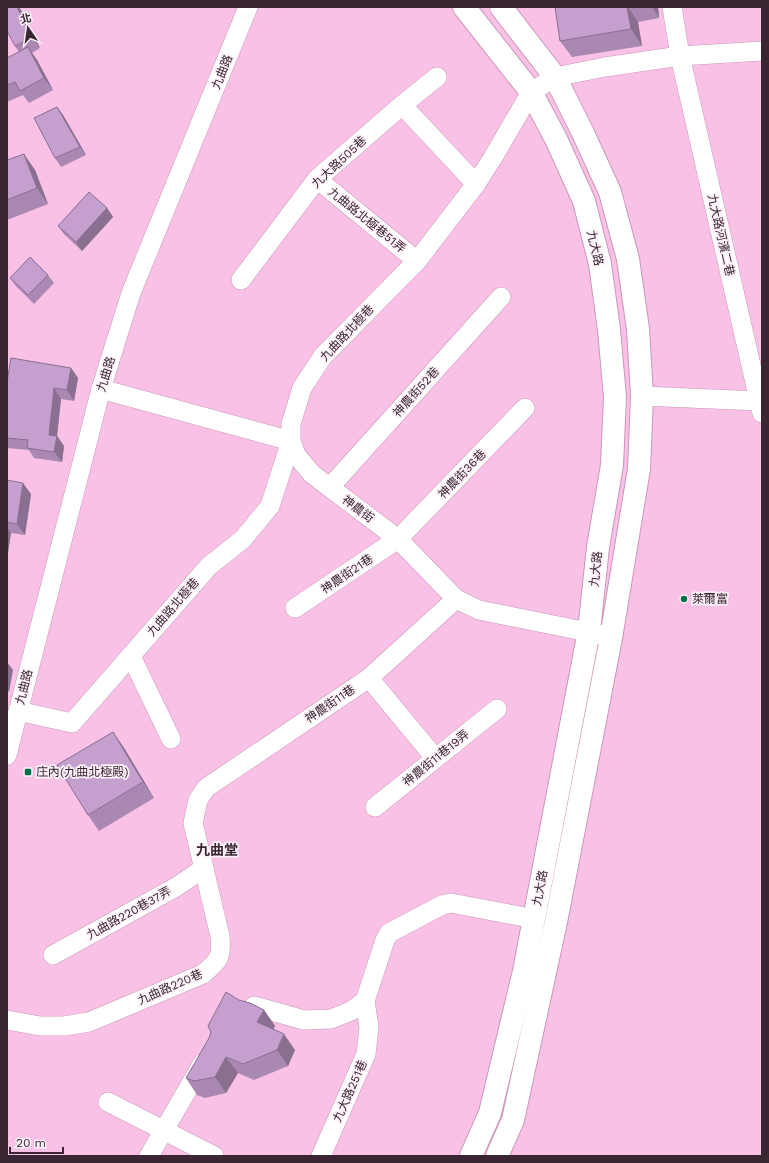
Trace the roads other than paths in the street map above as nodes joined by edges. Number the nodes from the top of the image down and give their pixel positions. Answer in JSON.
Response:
{"nodes":[{"id":1,"x":248,"y":7,"type":"edge"},
{"id":2,"x":464,"y":7,"type":"edge"},
{"id":3,"x":500,"y":7,"type":"edge"},
{"id":4,"x":672,"y":7,"type":"edge"},
{"id":5,"x":762,"y":51,"type":"edge"},
{"id":6,"x":680,"y":56,"type":"junction"},
{"id":7,"x":437,"y":77,"type":"dead end"},
{"id":8,"x":555,"y":77,"type":"junction"},
{"id":9,"x":531,"y":92,"type":"junction"},
{"id":10,"x":402,"y":105,"type":"junction"},
{"id":11,"x":317,"y":179,"type":"junction"},
{"id":12,"x":476,"y":184,"type":"junction"},
{"id":13,"x":416,"y":261,"type":"junction"},
{"id":14,"x":241,"y":280,"type":"dead end"},
{"id":15,"x":501,"y":297,"type":"dead end"},
{"id":16,"x":101,"y":389,"type":"junction"},
{"id":17,"x":642,"y":396,"type":"junction"},
{"id":18,"x":761,"y":407,"type":"edge"},
{"id":19,"x":525,"y":408,"type":"dead end"},
{"id":20,"x":292,"y":441,"type":"junction"},
{"id":21,"x":330,"y":488,"type":"junction"},
{"id":22,"x":398,"y":539,"type":"junction"},
{"id":23,"x":456,"y":599,"type":"junction"},
{"id":24,"x":295,"y":608,"type":"dead end"},
{"id":25,"x":589,"y":631,"type":"junction"},
{"id":26,"x":611,"y":638,"type":"junction"},
{"id":27,"x":131,"y":656,"type":"junction"},
{"id":28,"x":369,"y":678,"type":"junction"},
{"id":29,"x":496,"y":709,"type":"dead end"},
{"id":30,"x":18,"y":711,"type":"junction"},
{"id":31,"x":171,"y":739,"type":"dead end"},
{"id":32,"x":7,"y":755,"type":"edge"},
{"id":33,"x":436,"y":758,"type":"junction"},
{"id":34,"x":198,"y":800,"type":"joint"},
{"id":35,"x":375,"y":807,"type":"dead end"},
{"id":36,"x":204,"y":868,"type":"junction"},
{"id":37,"x":535,"y":919,"type":"junction"},
{"id":38,"x":53,"y":955,"type":"dead end"},
{"id":39,"x":365,"y":1001,"type":"junction"},
{"id":40,"x":254,"y":1006,"type":"edge"},
{"id":41,"x":7,"y":1020,"type":"edge"},
{"id":42,"x":211,"y":1050,"type":"edge"},
{"id":43,"x":108,"y":1102,"type":"dead end"},
{"id":44,"x":163,"y":1130,"type":"junction"},
{"id":45,"x":149,"y":1156,"type":"edge"},
{"id":46,"x":214,"y":1156,"type":"edge"},
{"id":47,"x":321,"y":1156,"type":"edge"},
{"id":48,"x":471,"y":1156,"type":"edge"},
{"id":49,"x":497,"y":1156,"type":"edge"}],
"edges":[{"from":1,"to":16,"type":"street","name":"九曲路"},
{"from":2,"to":9,"type":"main road","name":"九大路"},
{"from":3,"to":8,"type":"main road","name":"九大路"},
{"from":4,"to":6,"type":"street","name":"九大路河濱二巷"},
{"from":5,"to":6,"type":"street"},
{"from":6,"to":8,"type":"street"},
{"from":6,"to":18,"type":"street","name":"九大路河濱二巷"},
{"from":7,"to":10,"type":"street","name":"九大路505巷"},
{"from":8,"to":9,"type":"street"},
{"from":8,"to":17,"type":"main road","name":"九大路"},
{"from":9,"to":12,"type":"street","name":"九曲路北極巷"},
{"from":9,"to":25,"type":"main road","name":"九大路"},
{"from":10,"to":11,"type":"street","name":"九大路505巷"},
{"from":10,"to":12,"type":"street"},
{"from":11,"to":13,"type":"street","name":"九曲路北極巷51弄"},
{"from":11,"to":14,"type":"street","name":"九大路505巷"},
{"from":12,"to":13,"type":"street","name":"九曲路北極巷"},
{"from":13,"to":20,"type":"street","name":"九曲路北極巷"},
{"from":15,"to":21,"type":"street","name":"神農街52巷"},
{"from":16,"to":20,"type":"street"},
{"from":16,"to":30,"type":"street","name":"九曲路"},
{"from":17,"to":18,"type":"street"},
{"from":17,"to":26,"type":"main road","name":"九大路"},
{"from":19,"to":22,"type":"street","name":"神農街36巷"},
{"from":20,"to":21,"type":"street","name":"神農街"},
{"from":20,"to":27,"type":"street","name":"九曲路北極巷"},
{"from":21,"to":22,"type":"street","name":"神農街"},
{"from":22,"to":23,"type":"street","name":"神農街"},
{"from":22,"to":24,"type":"street","name":"神農街21巷"},
{"from":23,"to":25,"type":"street","name":"神農街"},
{"from":23,"to":28,"type":"street","name":"神農街11巷"},
{"from":25,"to":26,"type":"street","name":"神農街"},
{"from":25,"to":37,"type":"main road","name":"九大路"},
{"from":26,"to":49,"type":"main road","name":"九大路"},
{"from":27,"to":30,"type":"street","name":"九曲路北極巷"},
{"from":27,"to":31,"type":"street"},
{"from":28,"to":33,"type":"street"},
{"from":28,"to":34,"type":"street","name":"神農街11巷"},
{"from":29,"to":33,"type":"street","name":"神農街11巷19弄"},
{"from":30,"to":32,"type":"street","name":"九曲路"},
{"from":33,"to":35,"type":"street","name":"神農街11巷19弄"},
{"from":34,"to":36,"type":"street","name":"九曲路220巷"},
{"from":36,"to":38,"type":"street","name":"九曲路220巷37弄"},
{"from":36,"to":41,"type":"street","name":"九曲路220巷"},
{"from":37,"to":39,"type":"street"},
{"from":37,"to":48,"type":"main road","name":"九大路"},
{"from":39,"to":40,"type":"street"},
{"from":39,"to":47,"type":"street","name":"九大路251巷"},
{"from":42,"to":44,"type":"street"},
{"from":43,"to":44,"type":"street"},
{"from":44,"to":45,"type":"street"},
{"from":44,"to":46,"type":"street"}]}
